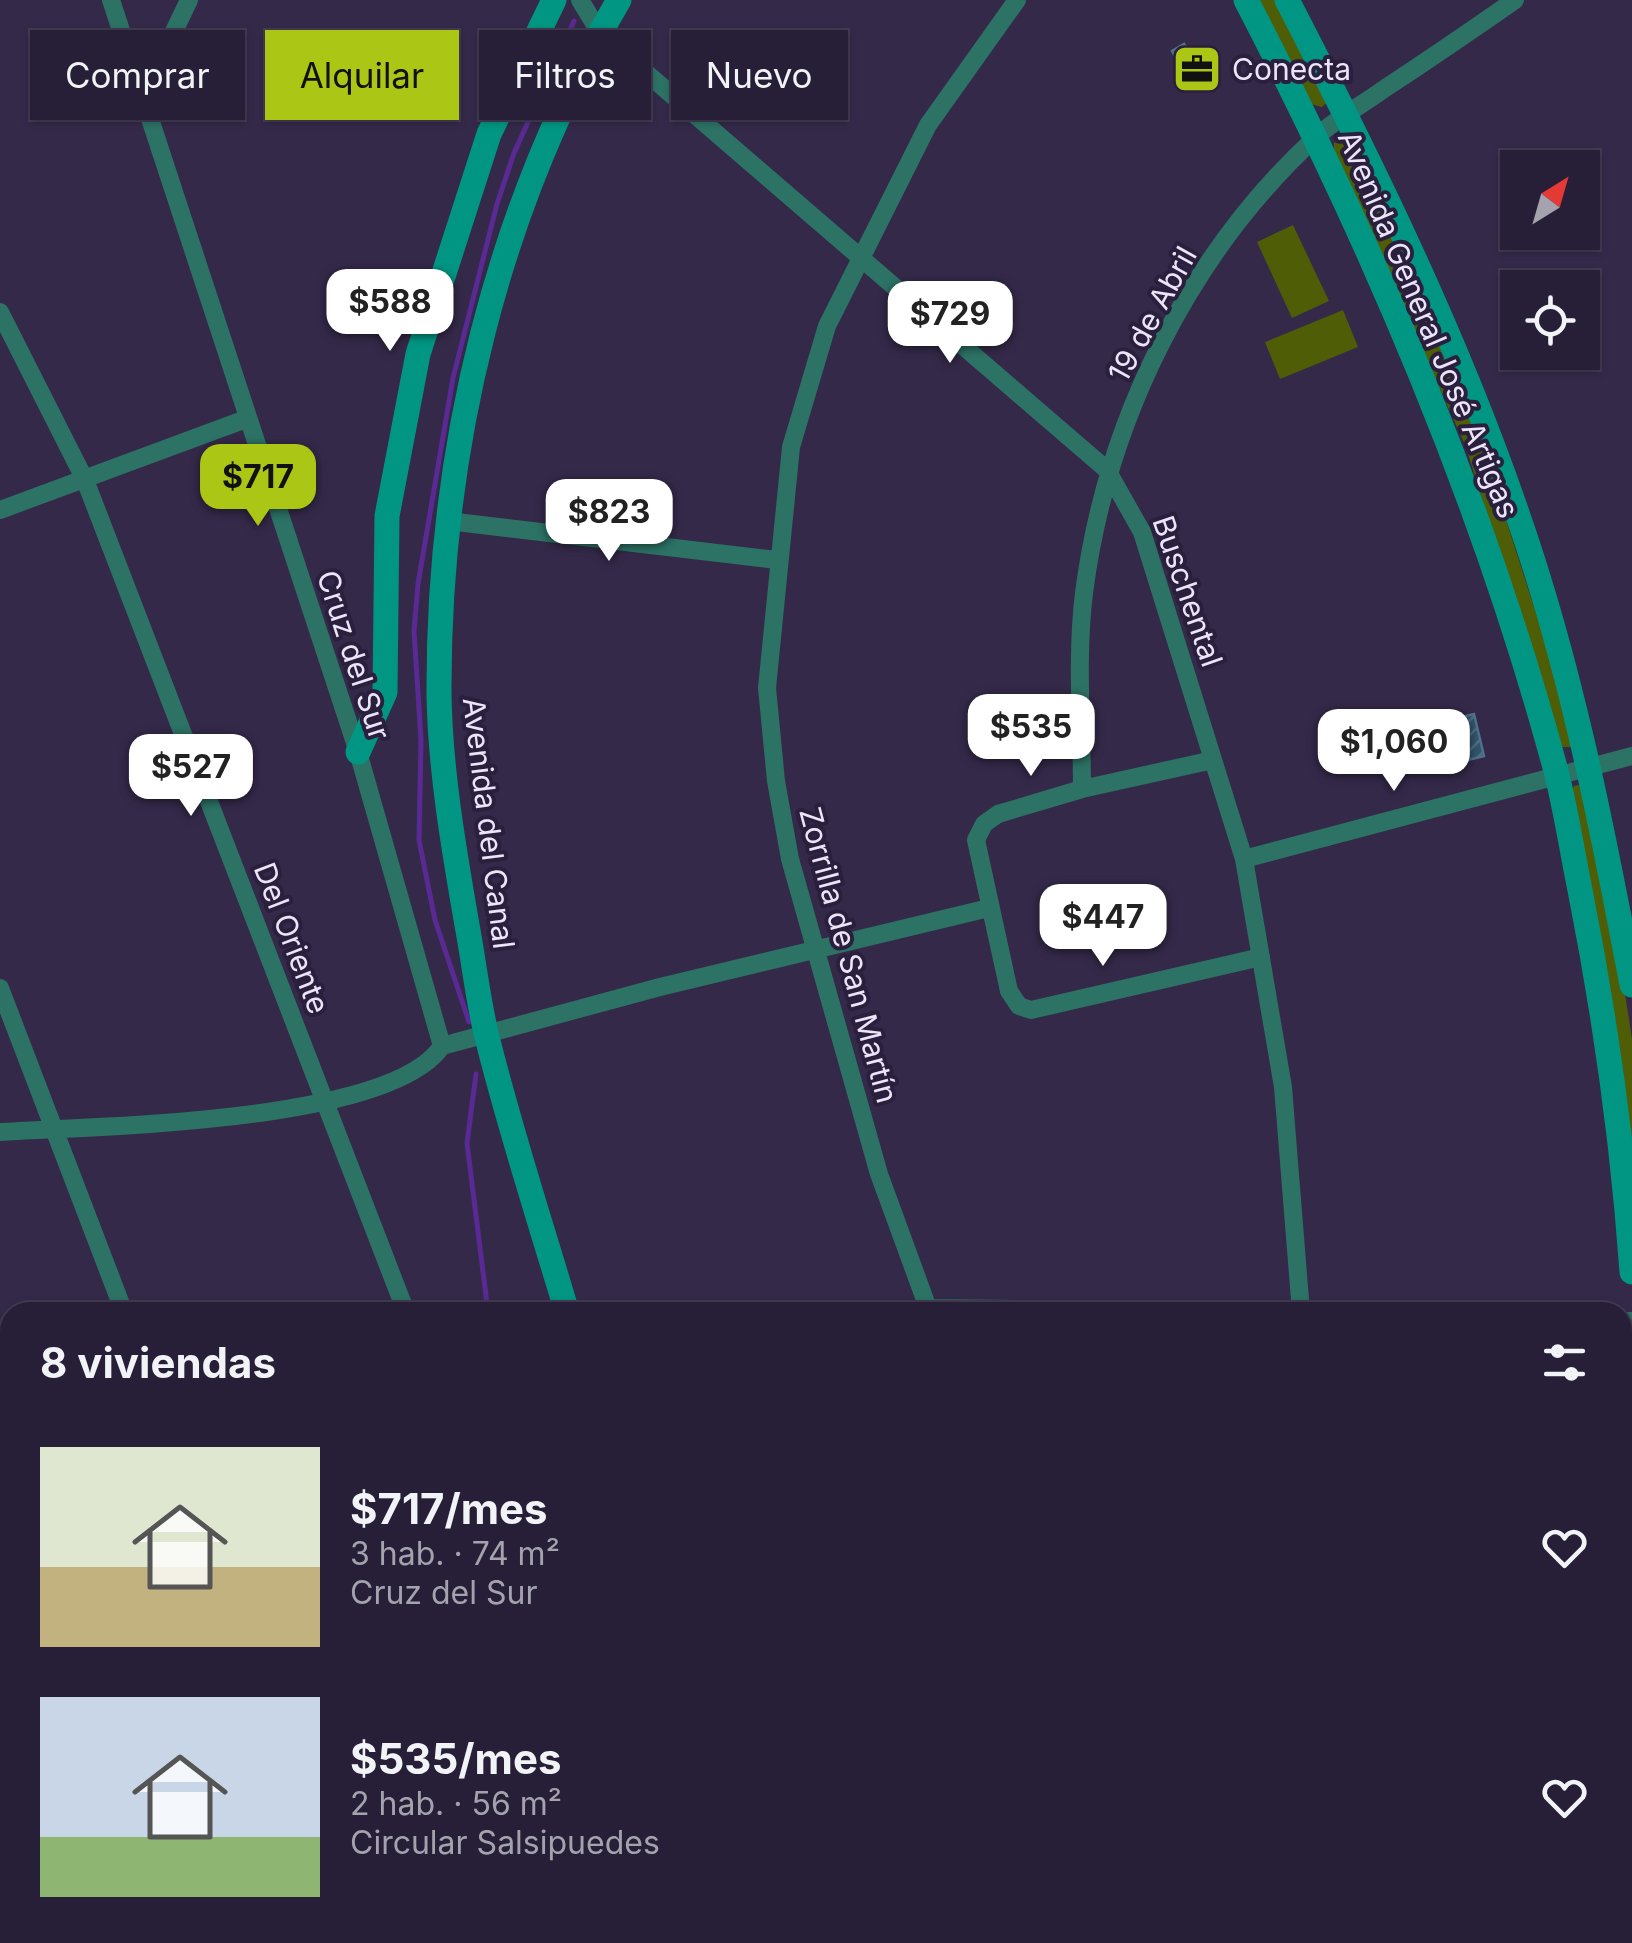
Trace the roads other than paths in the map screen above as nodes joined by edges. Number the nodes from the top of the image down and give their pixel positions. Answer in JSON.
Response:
{"nodes":[{"id":1,"x":111,"y":0,"type":"edge"},
{"id":2,"x":190,"y":0,"type":"edge"},
{"id":3,"x":554,"y":0,"type":"edge"},
{"id":4,"x":580,"y":0,"type":"edge"},
{"id":5,"x":619,"y":0,"type":"edge"},
{"id":6,"x":1017,"y":0,"type":"edge"},
{"id":7,"x":1246,"y":0,"type":"edge"},
{"id":8,"x":1288,"y":0,"type":"edge"},
{"id":9,"x":1515,"y":0,"type":"edge"},
{"id":10,"x":122,"y":30,"type":"edge"},
{"id":11,"x":175,"y":30,"type":"edge"},
{"id":12,"x":598,"y":30,"type":"edge"},
{"id":13,"x":602,"y":30,"type":"edge"},
{"id":14,"x":651,"y":77,"type":"edge"},
{"id":15,"x":1346,"y":115,"type":"junction"},
{"id":16,"x":152,"y":120,"type":"edge"},
{"id":17,"x":559,"y":120,"type":"edge"},
{"id":18,"x":1317,"y":136,"type":"junction"},
{"id":19,"x":860,"y":256,"type":"junction"},
{"id":20,"x":0,"y":312,"type":"edge"},
{"id":21,"x":246,"y":419,"type":"junction"},
{"id":22,"x":1107,"y":470,"type":"junction"},
{"id":23,"x":85,"y":480,"type":"junction"},
{"id":24,"x":0,"y":510,"type":"edge"},
{"id":25,"x":448,"y":521,"type":"junction"},
{"id":26,"x":777,"y":560,"type":"junction"},
{"id":27,"x":358,"y":752,"type":"junction"},
{"id":28,"x":1632,"y":756,"type":"edge"},
{"id":29,"x":1213,"y":760,"type":"junction"},
{"id":30,"x":1591,"y":765,"type":"junction"},
{"id":31,"x":1557,"y":774,"type":"junction"},
{"id":32,"x":1082,"y":789,"type":"junction"},
{"id":33,"x":1244,"y":859,"type":"junction"},
{"id":34,"x":990,"y":908,"type":"junction"},
{"id":35,"x":815,"y":948,"type":"junction"},
{"id":36,"x":1260,"y":957,"type":"junction"},
{"id":37,"x":1632,"y":985,"type":"edge"},
{"id":38,"x":0,"y":988,"type":"edge"},
{"id":39,"x":486,"y":1035,"type":"junction"},
{"id":40,"x":442,"y":1046,"type":"junction"},
{"id":41,"x":327,"y":1104,"type":"junction"},
{"id":42,"x":53,"y":1131,"type":"junction"},
{"id":43,"x":0,"y":1132,"type":"edge"},
{"id":44,"x":1632,"y":1272,"type":"edge"},
{"id":45,"x":120,"y":1302,"type":"edge"},
{"id":46,"x":402,"y":1302,"type":"edge"},
{"id":47,"x":565,"y":1302,"type":"edge"},
{"id":48,"x":923,"y":1302,"type":"edge"},
{"id":49,"x":1300,"y":1302,"type":"edge"},
{"id":50,"x":1632,"y":1775,"type":"edge"},
{"id":51,"x":1632,"y":1786,"type":"edge"}],
"edges":[{"from":1,"to":10,"type":"street","name":"Cruz del Sur"},
{"from":2,"to":11,"type":"street"},
{"from":3,"to":27,"type":"street"},
{"from":4,"to":12,"type":"street","name":"Buschental"},
{"from":5,"to":13,"type":"street","name":"Avenida del Canal"},
{"from":6,"to":19,"type":"street","name":"Zorrilla de San Martín"},
{"from":7,"to":18,"type":"street","name":"Avenida General José Artigas"},
{"from":8,"to":15,"type":"street","name":"Avenida General José Artigas"},
{"from":9,"to":15,"type":"street","name":"19 de Abril"},
{"from":14,"to":19,"type":"street","name":"Buschental"},
{"from":15,"to":18,"type":"street","name":"19 de Abril"},
{"from":15,"to":30,"type":"street","name":"Avenida General José Artigas"},
{"from":16,"to":21,"type":"street","name":"Cruz del Sur"},
{"from":17,"to":25,"type":"street","name":"Avenida del Canal"},
{"from":18,"to":22,"type":"street","name":"19 de Abril"},
{"from":18,"to":31,"type":"street","name":"Avenida General José Artigas"},
{"from":19,"to":22,"type":"street","name":"Buschental"},
{"from":19,"to":26,"type":"street","name":"Zorrilla de San Martín"},
{"from":20,"to":23,"type":"street","name":"Del Oriente"},
{"from":21,"to":23,"type":"street"},
{"from":21,"to":27,"type":"street","name":"Cruz del Sur"},
{"from":22,"to":29,"type":"street","name":"Buschental"},
{"from":22,"to":32,"type":"street","name":"19 de Abril"},
{"from":23,"to":24,"type":"street"},
{"from":23,"to":41,"type":"street","name":"Del Oriente"},
{"from":25,"to":26,"type":"street"},
{"from":25,"to":39,"type":"street","name":"Avenida del Canal"},
{"from":26,"to":35,"type":"street","name":"Zorrilla de San Martín"},
{"from":27,"to":40,"type":"street","name":"Cruz del Sur"},
{"from":28,"to":30,"type":"street"},
{"from":29,"to":32,"type":"street"},
{"from":29,"to":33,"type":"street","name":"Buschental"},
{"from":30,"to":31,"type":"street"},
{"from":30,"to":37,"type":"street","name":"Avenida General José Artigas"},
{"from":31,"to":33,"type":"street"},
{"from":31,"to":44,"type":"street","name":"Avenida General José Artigas"},
{"from":32,"to":34,"type":"street"},
{"from":33,"to":36,"type":"street","name":"Buschental"},
{"from":34,"to":35,"type":"street"},
{"from":34,"to":36,"type":"street"},
{"from":35,"to":39,"type":"street"},
{"from":35,"to":48,"type":"street","name":"Zorrilla de San Martín"},
{"from":36,"to":49,"type":"street","name":"Buschental"},
{"from":38,"to":42,"type":"street"},
{"from":39,"to":40,"type":"street"},
{"from":39,"to":47,"type":"street","name":"Avenida del Canal"},
{"from":40,"to":41,"type":"street"},
{"from":41,"to":42,"type":"street"},
{"from":41,"to":46,"type":"street","name":"Del Oriente"},
{"from":42,"to":43,"type":"street"},
{"from":42,"to":45,"type":"street"},
{"from":50,"to":51,"type":"street"}]}
